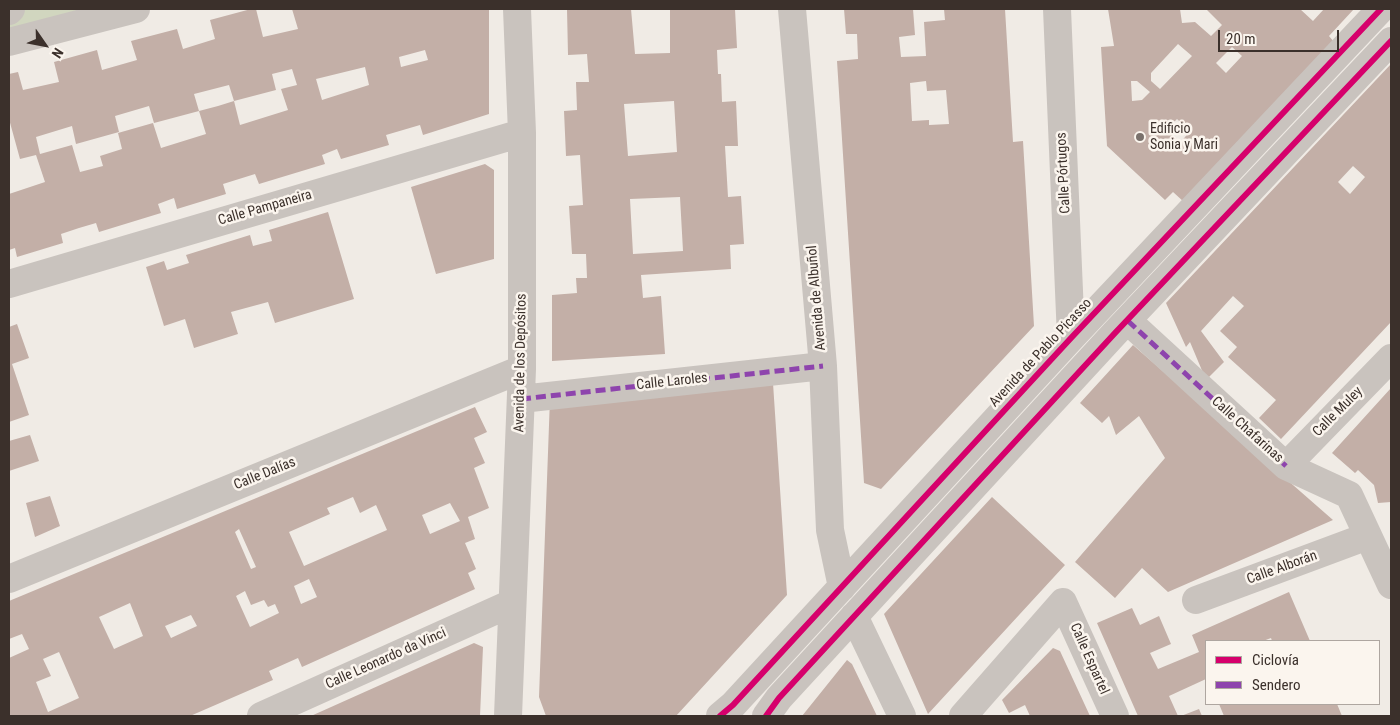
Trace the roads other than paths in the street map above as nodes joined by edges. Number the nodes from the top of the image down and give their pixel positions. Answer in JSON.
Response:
{"nodes":[{"id":1,"x":136,"y":9,"type":"edge"},
{"id":2,"x":517,"y":9,"type":"edge"},
{"id":3,"x":792,"y":9,"type":"edge"},
{"id":4,"x":1057,"y":9,"type":"edge"},
{"id":5,"x":1381,"y":9,"type":"edge"},
{"id":6,"x":103,"y":13,"type":"edge"},
{"id":7,"x":1391,"y":41,"type":"edge"},
{"id":8,"x":9,"y":42,"type":"edge"},
{"id":9,"x":522,"y":133,"type":"junction"},
{"id":10,"x":9,"y":284,"type":"edge"},
{"id":11,"x":1128,"y":321,"type":"junction"},
{"id":12,"x":1071,"y":338,"type":"junction"},
{"id":13,"x":1391,"y":358,"type":"edge"},
{"id":14,"x":822,"y":366,"type":"junction"},
{"id":15,"x":522,"y":369,"type":"junction"},
{"id":16,"x":521,"y":399,"type":"junction"},
{"id":17,"x":1286,"y":466,"type":"junction"},
{"id":18,"x":1368,"y":536,"type":"junction"},
{"id":19,"x":9,"y":579,"type":"edge"},
{"id":20,"x":1391,"y":585,"type":"edge"},
{"id":21,"x":842,"y":587,"type":"junction"},
{"id":22,"x":1196,"y":600,"type":"dead end"},
{"id":23,"x":512,"y":603,"type":"junction"},
{"id":24,"x":854,"y":616,"type":"junction"},
{"id":25,"x":261,"y":716,"type":"edge"},
{"id":26,"x":508,"y":716,"type":"edge"},
{"id":27,"x":720,"y":716,"type":"edge"},
{"id":28,"x":766,"y":716,"type":"edge"},
{"id":29,"x":902,"y":716,"type":"edge"},
{"id":30,"x":964,"y":716,"type":"edge"},
{"id":31,"x":1114,"y":716,"type":"edge"}],
"edges":[{"from":1,"to":6,"type":"street"},
{"from":2,"to":9,"type":"street","name":"Avenida de los Depósitos"},
{"from":3,"to":14,"type":"street","name":"Avenida de Albuñol"},
{"from":4,"to":12,"type":"street","name":"Calle Pórtugos"},
{"from":5,"to":12,"type":"street","name":"Avenida de Pablo Picasso"},
{"from":6,"to":8,"type":"street"},
{"from":7,"to":11,"type":"street"},
{"from":9,"to":10,"type":"street","name":"Calle Pampaneira"},
{"from":9,"to":15,"type":"street","name":"Avenida de los Depósitos"},
{"from":11,"to":17,"type":"street","name":"Calle Chafarinas"},
{"from":11,"to":24,"type":"street"},
{"from":12,"to":21,"type":"street","name":"Avenida de Pablo Picasso"},
{"from":13,"to":17,"type":"street","name":"Calle Muley"},
{"from":14,"to":16,"type":"street","name":"Calle Laroles"},
{"from":14,"to":21,"type":"street","name":"Avenida de Albuñol"},
{"from":15,"to":16,"type":"street","name":"Avenida de los Depósitos"},
{"from":15,"to":19,"type":"street","name":"Calle Dalías"},
{"from":16,"to":23,"type":"street","name":"Avenida de los Depósitos"},
{"from":17,"to":18,"type":"street","name":"Calle Chafarinas"},
{"from":18,"to":20,"type":"street","name":"Calle Chafarinas"},
{"from":18,"to":22,"type":"street","name":"Calle Alborán"},
{"from":21,"to":27,"type":"street","name":"Avenida de Pablo Picasso"},
{"from":23,"to":25,"type":"street","name":"Calle Leonardo da Vinci"},
{"from":23,"to":26,"type":"street","name":"Avenida de los Depósitos"},
{"from":24,"to":28,"type":"street"},
{"from":24,"to":29,"type":"street"},
{"from":30,"to":31,"type":"street","name":"Calle Espartel"}]}
